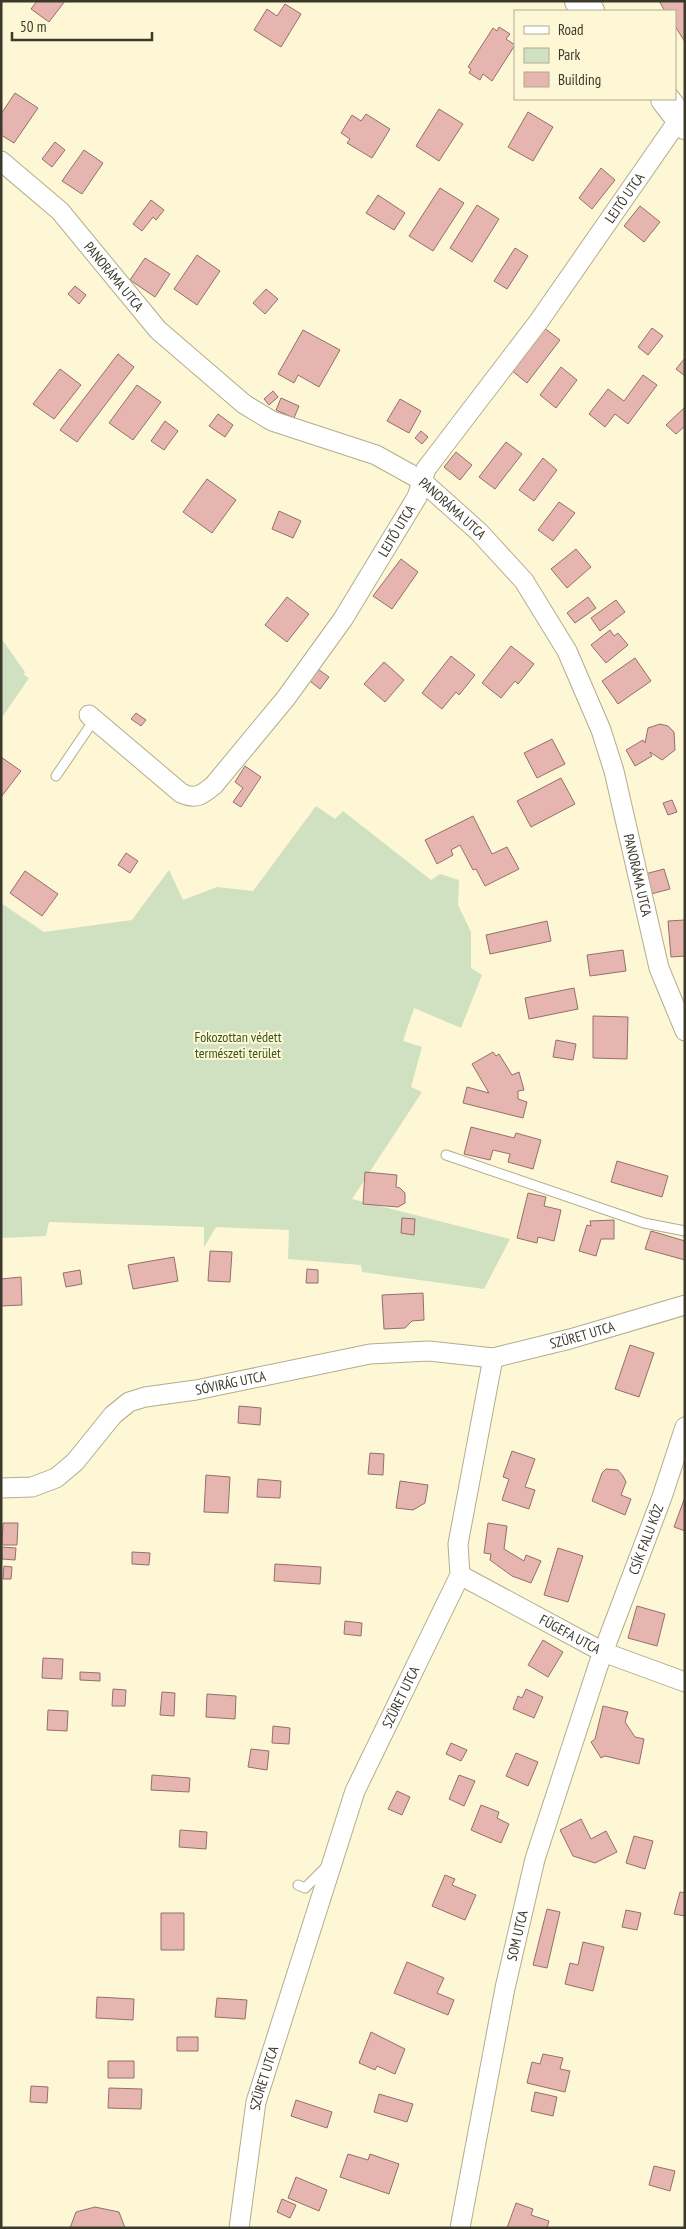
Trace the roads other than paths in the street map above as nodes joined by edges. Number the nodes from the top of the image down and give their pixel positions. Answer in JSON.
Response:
{"nodes":[{"id":1,"x":579,"y":1,"type":"edge"},
{"id":2,"x":589,"y":10,"type":"edge"},
{"id":3,"x":676,"y":114,"type":"edge"},
{"id":4,"x":1,"y":161,"type":"edge"},
{"id":5,"x":421,"y":480,"type":"junction"},
{"id":6,"x":91,"y":717,"type":"joint"},
{"id":7,"x":56,"y":776,"type":"dead end"},
{"id":8,"x":685,"y":1030,"type":"edge"},
{"id":9,"x":446,"y":1154,"type":"dead end"},
{"id":10,"x":685,"y":1231,"type":"edge"},
{"id":11,"x":685,"y":1305,"type":"edge"},
{"id":12,"x":493,"y":1358,"type":"junction"},
{"id":13,"x":685,"y":1427,"type":"edge"},
{"id":14,"x":1,"y":1488,"type":"edge"},
{"id":15,"x":460,"y":1575,"type":"junction"},
{"id":16,"x":603,"y":1652,"type":"junction"},
{"id":17,"x":685,"y":1682,"type":"edge"},
{"id":18,"x":334,"y":1855,"type":"junction"},
{"id":19,"x":298,"y":1885,"type":"dead end"},
{"id":20,"x":239,"y":2228,"type":"edge"},
{"id":21,"x":460,"y":2228,"type":"edge"}],
"edges":[{"from":1,"to":2,"type":"main road"},
{"from":3,"to":5,"type":"street","name":"LEJTŐ UTCA"},
{"from":4,"to":5,"type":"street","name":"PANORÁMA UTCA"},
{"from":5,"to":6,"type":"street","name":"LEJTŐ UTCA"},
{"from":5,"to":8,"type":"street","name":"PANORÁMA UTCA"},
{"from":6,"to":7,"type":"lane"},
{"from":9,"to":10,"type":"lane"},
{"from":11,"to":12,"type":"street","name":"SZÜRET UTCA"},
{"from":12,"to":14,"type":"street","name":"SÓVIRÁG UTCA"},
{"from":12,"to":15,"type":"street","name":"SZÜRET UTCA"},
{"from":13,"to":16,"type":"street","name":"CSÍK FALU KÖZ"},
{"from":15,"to":16,"type":"street","name":"FÜGEFA UTCA"},
{"from":15,"to":18,"type":"street","name":"SZÜRET UTCA"},
{"from":16,"to":17,"type":"street","name":"FÜGEFA UTCA"},
{"from":16,"to":21,"type":"street","name":"SOM UTCA"},
{"from":18,"to":19,"type":"lane"},
{"from":18,"to":20,"type":"street","name":"SZÜRET UTCA"}]}
